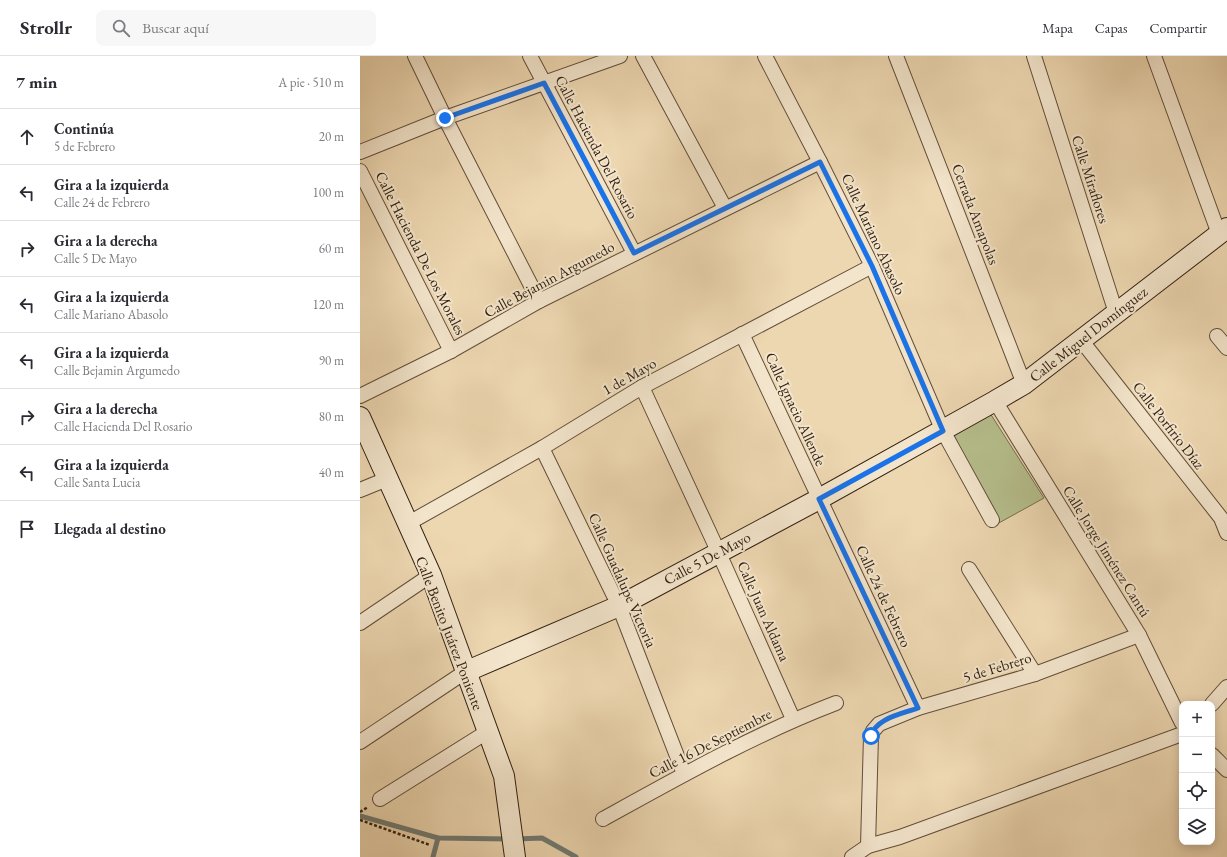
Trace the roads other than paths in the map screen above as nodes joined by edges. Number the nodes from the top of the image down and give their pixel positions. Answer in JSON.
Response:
{"nodes":[{"id":1,"x":415,"y":56,"type":"edge"},
{"id":2,"x":530,"y":56,"type":"edge"},
{"id":3,"x":620,"y":56,"type":"edge"},
{"id":4,"x":643,"y":56,"type":"edge"},
{"id":5,"x":765,"y":56,"type":"edge"},
{"id":6,"x":896,"y":56,"type":"edge"},
{"id":7,"x":1034,"y":56,"type":"edge"},
{"id":8,"x":1154,"y":56,"type":"edge"},
{"id":9,"x":544,"y":83,"type":"junction"},
{"id":10,"x":445,"y":118,"type":"junction"},
{"id":11,"x":360,"y":152,"type":"edge"},
{"id":12,"x":820,"y":162,"type":"junction"},
{"id":13,"x":360,"y":171,"type":"edge"},
{"id":14,"x":725,"y":208,"type":"junction"},
{"id":15,"x":1223,"y":231,"type":"edge"},
{"id":16,"x":634,"y":253,"type":"junction"},
{"id":17,"x":872,"y":266,"type":"junction"},
{"id":18,"x":540,"y":301,"type":"junction"},
{"id":19,"x":1116,"y":313,"type":"junction"},
{"id":20,"x":742,"y":334,"type":"junction"},
{"id":21,"x":1218,"y":336,"type":"dead end"},
{"id":22,"x":1081,"y":340,"type":"junction"},
{"id":23,"x":1227,"y":348,"type":"edge"},
{"id":24,"x":451,"y":351,"type":"junction"},
{"id":25,"x":1024,"y":384,"type":"junction"},
{"id":26,"x":642,"y":387,"type":"junction"},
{"id":27,"x":360,"y":396,"type":"edge"},
{"id":28,"x":995,"y":401,"type":"junction"},
{"id":29,"x":360,"y":417,"type":"edge"},
{"id":30,"x":943,"y":431,"type":"junction"},
{"id":31,"x":542,"y":448,"type":"junction"},
{"id":32,"x":387,"y":479,"type":"junction"},
{"id":33,"x":360,"y":490,"type":"edge"},
{"id":34,"x":819,"y":499,"type":"junction"},
{"id":35,"x":1224,"y":516,"type":"edge"},
{"id":36,"x":992,"y":520,"type":"dead end"},
{"id":37,"x":407,"y":524,"type":"junction"},
{"id":38,"x":1227,"y":533,"type":"edge"},
{"id":39,"x":718,"y":551,"type":"junction"},
{"id":40,"x":969,"y":569,"type":"dead end"},
{"id":41,"x":431,"y":575,"type":"junction"},
{"id":42,"x":619,"y":606,"type":"junction"},
{"id":43,"x":360,"y":623,"type":"edge"},
{"id":44,"x":1139,"y":635,"type":"junction"},
{"id":45,"x":465,"y":672,"type":"junction"},
{"id":46,"x":1035,"y":674,"type":"junction"},
{"id":47,"x":1227,"y":687,"type":"edge"},
{"id":48,"x":1215,"y":701,"type":"edge"},
{"id":49,"x":836,"y":703,"type":"dead end"},
{"id":50,"x":918,"y":708,"type":"junction"},
{"id":51,"x":1179,"y":717,"type":"edge"},
{"id":52,"x":793,"y":719,"type":"junction"},
{"id":53,"x":487,"y":732,"type":"junction"},
{"id":54,"x":1179,"y":735,"type":"edge"},
{"id":55,"x":360,"y":742,"type":"edge"},
{"id":56,"x":684,"y":774,"type":"junction"},
{"id":57,"x":380,"y":799,"type":"dead end"},
{"id":58,"x":603,"y":819,"type":"dead end"},
{"id":59,"x":868,"y":846,"type":"junction"},
{"id":60,"x":514,"y":857,"type":"edge"},
{"id":61,"x":852,"y":857,"type":"edge"}],
"edges":[{"from":1,"to":10,"type":"street"},
{"from":2,"to":9,"type":"street","name":"Calle Hacienda Del Rosario"},
{"from":3,"to":9,"type":"street"},
{"from":4,"to":14,"type":"street"},
{"from":5,"to":12,"type":"street","name":"Calle Mariano Abasolo"},
{"from":6,"to":25,"type":"street","name":"Cerrada Amapolas"},
{"from":7,"to":19,"type":"street","name":"Calle Miraflores"},
{"from":8,"to":15,"type":"street"},
{"from":9,"to":10,"type":"street"},
{"from":9,"to":16,"type":"street","name":"Calle Hacienda Del Rosario"},
{"from":10,"to":11,"type":"street"},
{"from":10,"to":18,"type":"street"},
{"from":12,"to":14,"type":"street","name":"Calle Bejamin Argumedo"},
{"from":12,"to":17,"type":"street","name":"Calle Mariano Abasolo"},
{"from":13,"to":24,"type":"street","name":"Calle Hacienda De Los Morales"},
{"from":14,"to":16,"type":"street","name":"Calle Bejamin Argumedo"},
{"from":15,"to":19,"type":"street","name":"Calle Miguel Domínguez"},
{"from":16,"to":18,"type":"street","name":"Calle Bejamin Argumedo"},
{"from":17,"to":20,"type":"street","name":"1 de Mayo"},
{"from":17,"to":30,"type":"street","name":"Calle Mariano Abasolo"},
{"from":18,"to":24,"type":"street","name":"Calle Bejamin Argumedo"},
{"from":19,"to":22,"type":"street","name":"Calle Miguel Domínguez"},
{"from":20,"to":26,"type":"street","name":"1 de Mayo"},
{"from":20,"to":34,"type":"street","name":"Calle Ignacio Allende"},
{"from":21,"to":23,"type":"street"},
{"from":22,"to":25,"type":"street","name":"Calle Miguel Domínguez"},
{"from":22,"to":35,"type":"street","name":"Calle Porfirio Díaz"},
{"from":24,"to":27,"type":"street","name":"Calle Bejamin Argumedo"},
{"from":25,"to":28,"type":"street","name":"Calle Miguel Domínguez"},
{"from":26,"to":31,"type":"street","name":"1 de Mayo"},
{"from":26,"to":39,"type":"street","name":"Calle Juan Aldama"},
{"from":28,"to":30,"type":"street","name":"Calle Miguel Domínguez"},
{"from":28,"to":44,"type":"street","name":"Calle Jorge Jiménez Cantú"},
{"from":29,"to":32,"type":"street","name":"Calle Benito Juárez Poniente"},
{"from":30,"to":34,"type":"street","name":"Calle 5 De Mayo"},
{"from":30,"to":36,"type":"street","name":"Calle Mariano Abasolo"},
{"from":31,"to":37,"type":"street","name":"1 de Mayo"},
{"from":31,"to":42,"type":"street","name":"Calle Guadalupe Victoria"},
{"from":32,"to":33,"type":"street"},
{"from":32,"to":37,"type":"street","name":"Calle Benito Juárez Poniente"},
{"from":34,"to":39,"type":"street","name":"Calle 5 De Mayo"},
{"from":34,"to":50,"type":"street","name":"Calle 24 de Febrero"},
{"from":35,"to":38,"type":"street","name":"Calle Porfirio Díaz"},
{"from":37,"to":41,"type":"street","name":"Calle Benito Juárez Poniente"},
{"from":39,"to":42,"type":"street","name":"Calle 5 De Mayo"},
{"from":39,"to":52,"type":"street","name":"Calle Juan Aldama"},
{"from":40,"to":46,"type":"street"},
{"from":41,"to":43,"type":"street"},
{"from":41,"to":45,"type":"street","name":"Calle Benito Juárez Poniente"},
{"from":42,"to":45,"type":"street","name":"Calle 5 De Mayo"},
{"from":42,"to":56,"type":"street","name":"Calle Guadalupe Victoria"},
{"from":44,"to":46,"type":"street","name":"5 de Febrero"},
{"from":44,"to":51,"type":"street","name":"Calle Jorge Jiménez Cantú"},
{"from":45,"to":53,"type":"street","name":"Calle Benito Juárez Poniente"},
{"from":45,"to":55,"type":"street"},
{"from":46,"to":50,"type":"street","name":"5 de Febrero"},
{"from":47,"to":48,"type":"street"},
{"from":49,"to":52,"type":"street","name":"Calle 16 De Septiembre"},
{"from":50,"to":59,"type":"street","name":"5 de Febrero"},
{"from":52,"to":56,"type":"street","name":"Calle 16 De Septiembre"},
{"from":53,"to":57,"type":"street"},
{"from":53,"to":60,"type":"street","name":"Calle Benito Juárez Poniente"},
{"from":54,"to":59,"type":"street"},
{"from":56,"to":58,"type":"street","name":"Calle 16 De Septiembre"},
{"from":59,"to":61,"type":"street"}]}
